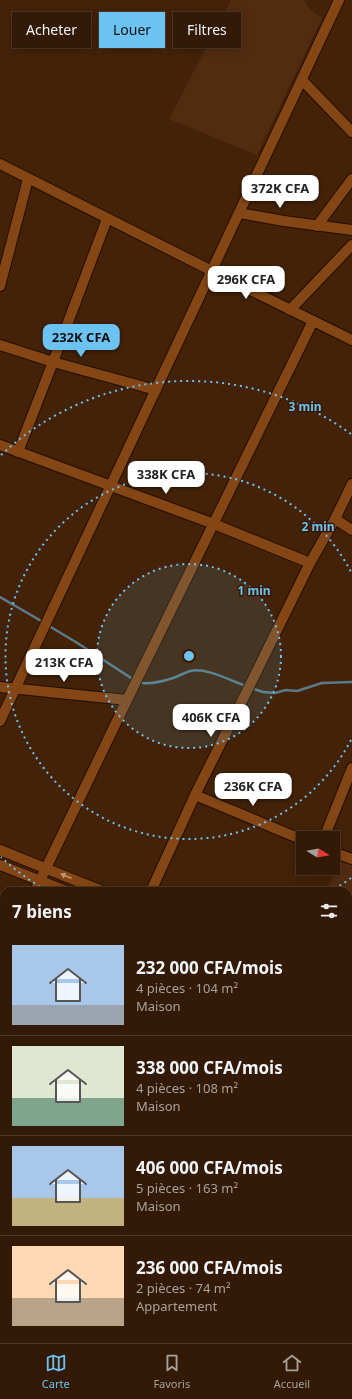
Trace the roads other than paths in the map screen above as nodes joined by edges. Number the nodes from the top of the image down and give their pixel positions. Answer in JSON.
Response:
{"nodes":[{"id":1,"x":340,"y":0,"type":"edge"},
{"id":2,"x":302,"y":80,"type":"junction"},
{"id":3,"x":352,"y":132,"type":"edge"},
{"id":4,"x":0,"y":164,"type":"edge"},
{"id":5,"x":28,"y":179,"type":"junction"},
{"id":6,"x":352,"y":179,"type":"edge"},
{"id":7,"x":239,"y":213,"type":"junction"},
{"id":8,"x":107,"y":218,"type":"junction"},
{"id":9,"x":317,"y":226,"type":"junction"},
{"id":10,"x":352,"y":230,"type":"edge"},
{"id":11,"x":352,"y":245,"type":"edge"},
{"id":12,"x":212,"y":271,"type":"junction"},
{"id":13,"x":0,"y":286,"type":"edge"},
{"id":14,"x":290,"y":310,"type":"junction"},
{"id":15,"x":313,"y":322,"type":"junction"},
{"id":16,"x":352,"y":340,"type":"edge"},
{"id":17,"x":0,"y":345,"type":"edge"},
{"id":18,"x":53,"y":362,"type":"junction"},
{"id":19,"x":156,"y":390,"type":"junction"},
{"id":20,"x":0,"y":445,"type":"edge"},
{"id":21,"x":18,"y":452,"type":"junction"},
{"id":22,"x":352,"y":484,"type":"edge"},
{"id":23,"x":111,"y":486,"type":"junction"},
{"id":24,"x":335,"y":519,"type":"junction"},
{"id":25,"x":214,"y":524,"type":"junction"},
{"id":26,"x":352,"y":530,"type":"edge"},
{"id":27,"x":310,"y":563,"type":"junction"},
{"id":28,"x":0,"y":687,"type":"edge"},
{"id":29,"x":15,"y":688,"type":"junction"},
{"id":30,"x":127,"y":700,"type":"junction"},
{"id":31,"x":0,"y":721,"type":"edge"},
{"id":32,"x":352,"y":768,"type":"edge"},
{"id":33,"x":196,"y":795,"type":"junction"},
{"id":34,"x":327,"y":831,"type":"edge"},
{"id":35,"x":296,"y":837,"type":"edge"},
{"id":36,"x":0,"y":850,"type":"edge"},
{"id":37,"x":340,"y":855,"type":"edge"},
{"id":38,"x":352,"y":859,"type":"edge"},
{"id":39,"x":0,"y":864,"type":"edge"},
{"id":40,"x":46,"y":868,"type":"junction"},
{"id":41,"x":40,"y":881,"type":"junction"},
{"id":42,"x":37,"y":887,"type":"edge"},
{"id":43,"x":56,"y":887,"type":"edge"},
{"id":44,"x":92,"y":887,"type":"edge"},
{"id":45,"x":153,"y":887,"type":"edge"}],
"edges":[{"from":1,"to":2,"type":"street"},
{"from":2,"to":3,"type":"street"},
{"from":2,"to":7,"type":"street"},
{"from":4,"to":5,"type":"street"},
{"from":5,"to":8,"type":"street"},
{"from":5,"to":13,"type":"street"},
{"from":6,"to":9,"type":"street"},
{"from":7,"to":9,"type":"street"},
{"from":7,"to":12,"type":"street"},
{"from":8,"to":12,"type":"street"},
{"from":8,"to":18,"type":"street"},
{"from":9,"to":10,"type":"street"},
{"from":11,"to":14,"type":"street"},
{"from":12,"to":14,"type":"street"},
{"from":12,"to":19,"type":"street"},
{"from":14,"to":15,"type":"street"},
{"from":15,"to":16,"type":"street"},
{"from":15,"to":25,"type":"street"},
{"from":17,"to":18,"type":"street"},
{"from":18,"to":19,"type":"street"},
{"from":18,"to":21,"type":"street"},
{"from":19,"to":23,"type":"street"},
{"from":20,"to":21,"type":"street"},
{"from":21,"to":23,"type":"street"},
{"from":22,"to":24,"type":"street"},
{"from":23,"to":25,"type":"street"},
{"from":23,"to":29,"type":"street"},
{"from":24,"to":26,"type":"street"},
{"from":24,"to":27,"type":"street"},
{"from":25,"to":27,"type":"street"},
{"from":25,"to":30,"type":"street"},
{"from":27,"to":33,"type":"street"},
{"from":28,"to":29,"type":"street"},
{"from":29,"to":30,"type":"street"},
{"from":29,"to":31,"type":"street"},
{"from":30,"to":40,"type":"street"},
{"from":32,"to":34,"type":"street"},
{"from":33,"to":35,"type":"street"},
{"from":33,"to":45,"type":"street"},
{"from":36,"to":40,"type":"street"},
{"from":37,"to":38,"type":"street"},
{"from":39,"to":41,"type":"street"},
{"from":40,"to":41,"type":"street"},
{"from":44,"to":40,"type":"street","one_way":true},
{"from":41,"to":42,"type":"street"},
{"from":41,"to":43,"type":"street"}]}
